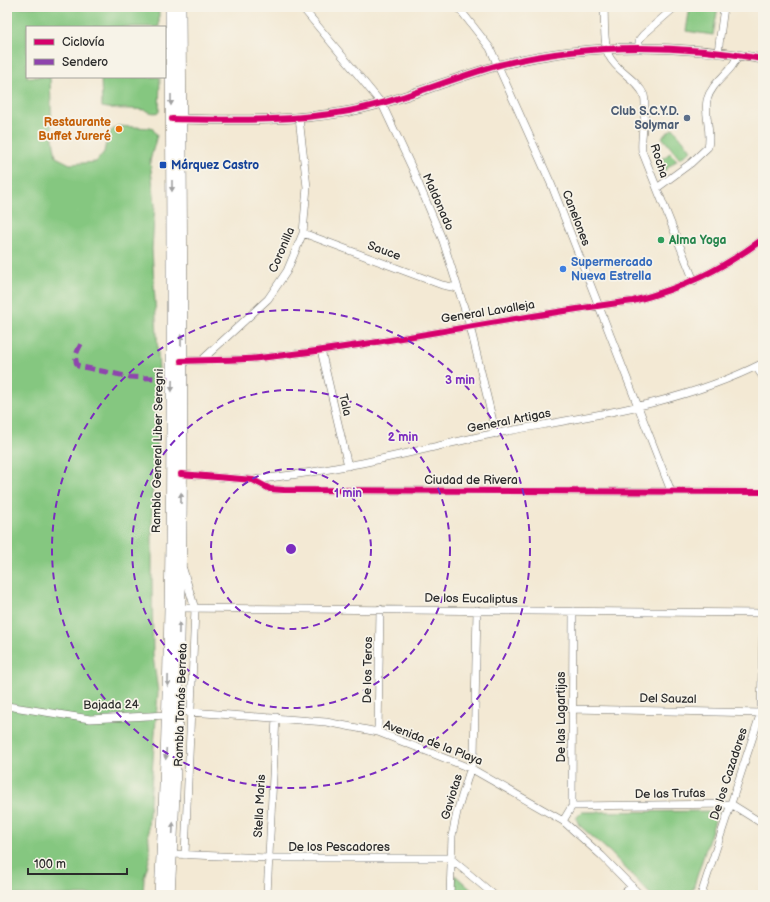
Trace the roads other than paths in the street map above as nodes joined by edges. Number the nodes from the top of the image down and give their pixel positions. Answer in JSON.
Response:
{"nodes":[{"id":1,"x":171,"y":7,"type":"edge"},
{"id":2,"x":180,"y":7,"type":"edge"},
{"id":3,"x":302,"y":7,"type":"edge"},
{"id":4,"x":458,"y":7,"type":"edge"},
{"id":5,"x":604,"y":7,"type":"edge"},
{"id":6,"x":675,"y":7,"type":"edge"},
{"id":7,"x":724,"y":7,"type":"edge"},
{"id":8,"x":639,"y":47,"type":"junction"},
{"id":9,"x":606,"y":49,"type":"junction"},
{"id":10,"x":718,"y":52,"type":"junction"},
{"id":11,"x":738,"y":55,"type":"junction"},
{"id":12,"x":763,"y":59,"type":"edge"},
{"id":13,"x":499,"y":66,"type":"junction"},
{"id":14,"x":382,"y":104,"type":"junction"},
{"id":15,"x":299,"y":118,"type":"junction"},
{"id":16,"x":176,"y":119,"type":"junction"},
{"id":17,"x":657,"y":188,"type":"junction"},
{"id":18,"x":303,"y":233,"type":"junction"},
{"id":19,"x":763,"y":239,"type":"edge"},
{"id":20,"x":694,"y":281,"type":"junction"},
{"id":21,"x":458,"y":288,"type":"junction"},
{"id":22,"x":599,"y":306,"type":"junction"},
{"id":23,"x":470,"y":326,"type":"junction"},
{"id":24,"x":321,"y":350,"type":"junction"},
{"id":25,"x":203,"y":359,"type":"junction"},
{"id":26,"x":181,"y":361,"type":"junction"},
{"id":27,"x":760,"y":365,"type":"edge"},
{"id":28,"x":763,"y":378,"type":"edge"},
{"id":29,"x":639,"y":407,"type":"junction"},
{"id":30,"x":496,"y":434,"type":"junction"},
{"id":31,"x":348,"y":466,"type":"junction"},
{"id":32,"x":181,"y":474,"type":"junction"},
{"id":33,"x":254,"y":480,"type":"junction"},
{"id":34,"x":671,"y":491,"type":"junction"},
{"id":35,"x":763,"y":492,"type":"edge"},
{"id":36,"x":180,"y":558,"type":"junction"},
{"id":37,"x":179,"y":608,"type":"junction"},
{"id":38,"x":195,"y":609,"type":"junction"},
{"id":39,"x":380,"y":609,"type":"junction"},
{"id":40,"x":477,"y":610,"type":"junction"},
{"id":41,"x":573,"y":611,"type":"junction"},
{"id":42,"x":763,"y":613,"type":"edge"},
{"id":43,"x":763,"y":633,"type":"edge"},
{"id":44,"x":7,"y":706,"type":"edge"},
{"id":45,"x":573,"y":708,"type":"junction"},
{"id":46,"x":192,"y":712,"type":"junction"},
{"id":47,"x":762,"y":712,"type":"edge"},
{"id":48,"x":173,"y":713,"type":"junction"},
{"id":49,"x":276,"y":717,"type":"junction"},
{"id":50,"x":378,"y":732,"type":"junction"},
{"id":51,"x":472,"y":769,"type":"junction"},
{"id":52,"x":731,"y":804,"type":"junction"},
{"id":53,"x":572,"y":806,"type":"junction"},
{"id":54,"x":563,"y":821,"type":"junction"},
{"id":55,"x":763,"y":824,"type":"edge"},
{"id":56,"x":172,"y":854,"type":"junction"},
{"id":57,"x":185,"y":855,"type":"junction"},
{"id":58,"x":268,"y":858,"type":"junction"},
{"id":59,"x":450,"y":858,"type":"junction"},
{"id":60,"x":632,"y":886,"type":"junction"},
{"id":61,"x":160,"y":895,"type":"edge"},
{"id":62,"x":169,"y":895,"type":"edge"},
{"id":63,"x":267,"y":895,"type":"edge"},
{"id":64,"x":450,"y":895,"type":"edge"},
{"id":65,"x":494,"y":895,"type":"edge"},
{"id":66,"x":622,"y":895,"type":"edge"},
{"id":67,"x":640,"y":895,"type":"edge"},
{"id":68,"x":700,"y":895,"type":"edge"}],
"edges":[{"from":1,"to":16,"type":"main road","name":"Rambla General Liber Seregni","one_way":true},
{"from":2,"to":16,"type":"main road","name":"Rambla General Liber Seregni"},
{"from":3,"to":14,"type":"street","name":"Maldonado"},
{"from":4,"to":13,"type":"street","name":"Canelones"},
{"from":5,"to":9,"type":"street"},
{"from":6,"to":8,"type":"street"},
{"from":7,"to":10,"type":"street"},
{"from":8,"to":9,"type":"street"},
{"from":8,"to":10,"type":"street"},
{"from":9,"to":13,"type":"street"},
{"from":9,"to":17,"type":"street","name":"Rocha"},
{"from":10,"to":11,"type":"street"},
{"from":11,"to":12,"type":"street"},
{"from":11,"to":17,"type":"street"},
{"from":13,"to":14,"type":"street"},
{"from":13,"to":22,"type":"street","name":"Canelones"},
{"from":14,"to":15,"type":"street"},
{"from":14,"to":21,"type":"street","name":"Maldonado"},
{"from":15,"to":16,"type":"street"},
{"from":15,"to":18,"type":"street","name":"Coronilla"},
{"from":26,"to":16,"type":"main road","name":"Rambla General Liber Seregni","one_way":true},
{"from":16,"to":48,"type":"main road","name":"Rambla General Liber Seregni","one_way":true},
{"from":17,"to":20,"type":"street","name":"Rocha"},
{"from":18,"to":21,"type":"street","name":"Sauce"},
{"from":18,"to":25,"type":"street","name":"Coronilla"},
{"from":19,"to":20,"type":"street","name":"General Lavalleja"},
{"from":20,"to":22,"type":"street","name":"General Lavalleja"},
{"from":21,"to":23,"type":"street","name":"Maldonado"},
{"from":22,"to":23,"type":"street","name":"General Lavalleja"},
{"from":22,"to":29,"type":"street","name":"Canelones"},
{"from":23,"to":24,"type":"street","name":"General Lavalleja"},
{"from":23,"to":30,"type":"street","name":"Maldonado"},
{"from":24,"to":25,"type":"street","name":"General Lavalleja"},
{"from":24,"to":31,"type":"street","name":"Tala"},
{"from":25,"to":26,"type":"street","name":"General Lavalleja"},
{"from":26,"to":32,"type":"main road","name":"Rambla General Liber Seregni"},
{"from":27,"to":28,"type":"street"},
{"from":27,"to":29,"type":"street","name":"General Artigas"},
{"from":29,"to":30,"type":"street","name":"General Artigas"},
{"from":29,"to":34,"type":"street","name":"Canelones"},
{"from":30,"to":31,"type":"street","name":"General Artigas"},
{"from":31,"to":33,"type":"street","name":"General Artigas"},
{"from":32,"to":33,"type":"street","name":"Ciudad de Rivera"},
{"from":36,"to":32,"type":"main road","name":"Rambla General Liber Seregni","one_way":true},
{"from":33,"to":34,"type":"street","name":"Ciudad de Rivera"},
{"from":34,"to":35,"type":"street","name":"Ciudad de Rivera"},
{"from":36,"to":37,"type":"main road","name":"Rambla General Liber Seregni"},
{"from":36,"to":38,"type":"street","name":"Rambla Tomás Berreta"},
{"from":37,"to":38,"type":"street","name":"De los Eucaliptus"},
{"from":48,"to":37,"type":"main road","name":"Rambla General Liber Seregni","one_way":true},
{"from":38,"to":39,"type":"street","name":"De los Eucaliptus"},
{"from":38,"to":46,"type":"street","name":"Rambla Tomás Berreta"},
{"from":39,"to":40,"type":"street","name":"De los Eucaliptus"},
{"from":39,"to":50,"type":"street","name":"De los Teros"},
{"from":40,"to":41,"type":"street","name":"De los Eucaliptus"},
{"from":40,"to":51,"type":"street","name":"Gaviotas"},
{"from":41,"to":42,"type":"street","name":"De los Eucaliptus"},
{"from":41,"to":45,"type":"street","name":"De las Lagartijas"},
{"from":43,"to":47,"type":"street","name":"De los Cazadores"},
{"from":44,"to":48,"type":"street","name":"Bajada 24"},
{"from":45,"to":47,"type":"street","name":"Del Sauzal"},
{"from":45,"to":53,"type":"street","name":"De las Lagartijas"},
{"from":46,"to":48,"type":"street","name":"Avenida de la Playa"},
{"from":46,"to":49,"type":"street","name":"Avenida de la Playa"},
{"from":46,"to":57,"type":"street","name":"Rambla Tomás Berreta"},
{"from":47,"to":52,"type":"street","name":"De los Cazadores"},
{"from":56,"to":48,"type":"main road","name":"Rambla General Liber Seregni","one_way":true},
{"from":48,"to":61,"type":"main road","name":"Rambla General Liber Seregni","one_way":true},
{"from":49,"to":50,"type":"street","name":"Avenida de la Playa"},
{"from":49,"to":58,"type":"street","name":"Stella Maris"},
{"from":50,"to":51,"type":"street","name":"Avenida de la Playa"},
{"from":51,"to":54,"type":"street","name":"Avenida de la Playa"},
{"from":51,"to":59,"type":"street","name":"Gaviotas"},
{"from":52,"to":53,"type":"street","name":"De las Trufas"},
{"from":52,"to":55,"type":"street"},
{"from":52,"to":68,"type":"street","name":"De los Cazadores"},
{"from":53,"to":54,"type":"street"},
{"from":54,"to":60,"type":"street","name":"Avenida de la Playa"},
{"from":56,"to":57,"type":"street","name":"De los Pescadores"},
{"from":56,"to":62,"type":"main road","name":"Rambla General Liber Seregni"},
{"from":57,"to":58,"type":"street","name":"De los Pescadores"},
{"from":58,"to":59,"type":"street","name":"De los Pescadores"},
{"from":58,"to":63,"type":"street","name":"Stella Maris"},
{"from":59,"to":64,"type":"street","name":"Gaviotas"},
{"from":59,"to":65,"type":"street"},
{"from":60,"to":66,"type":"street"},
{"from":60,"to":67,"type":"street","name":"Avenida de la Playa"}]}
